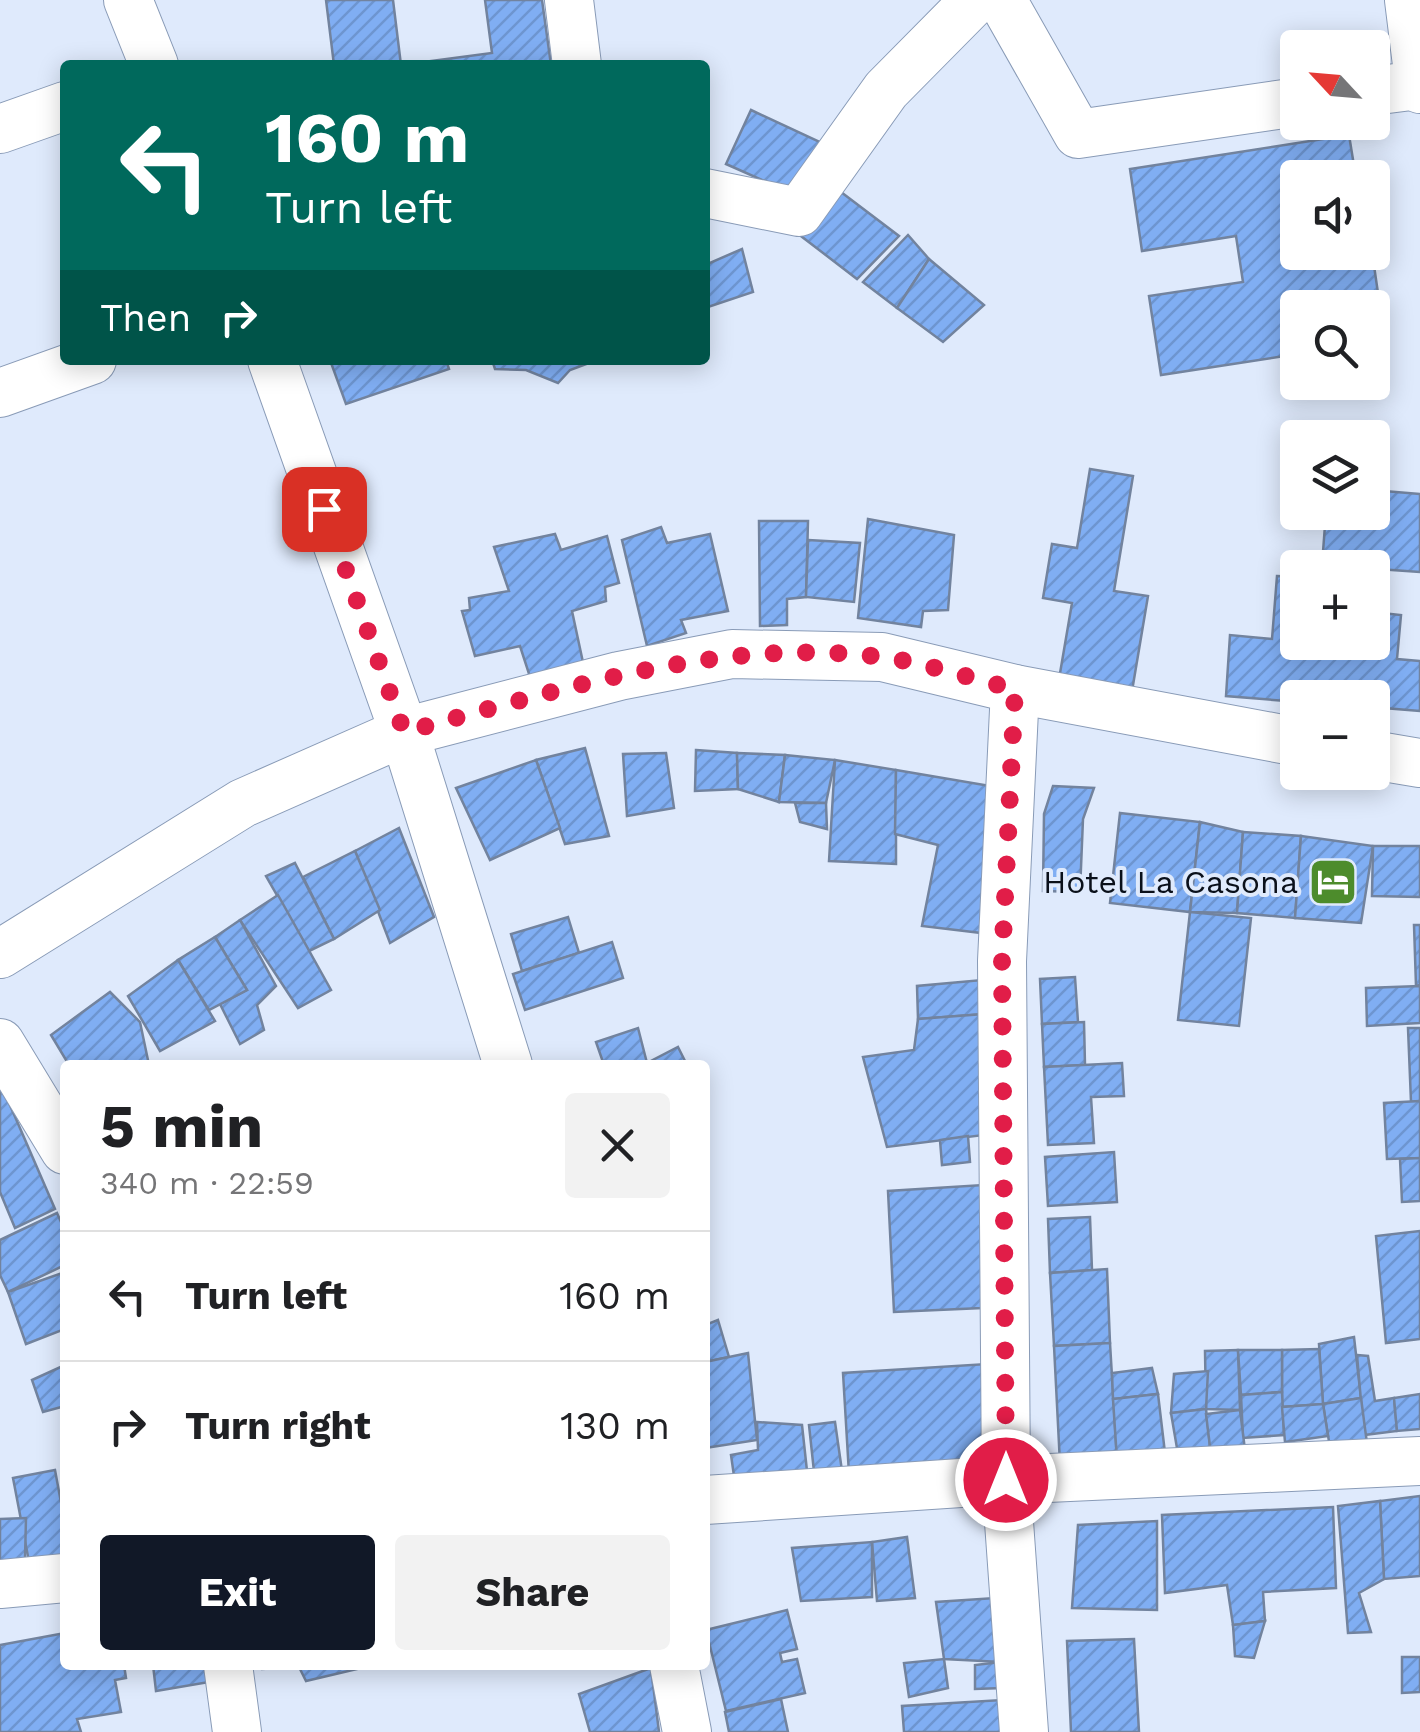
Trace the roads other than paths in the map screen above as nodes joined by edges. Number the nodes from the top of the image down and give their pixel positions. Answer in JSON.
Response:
{"nodes":[{"id":1,"x":128,"y":0,"type":"edge"},
{"id":2,"x":569,"y":0,"type":"edge"},
{"id":3,"x":975,"y":0,"type":"edge"},
{"id":4,"x":1002,"y":0,"type":"edge"},
{"id":5,"x":1410,"y":0,"type":"edge"},
{"id":6,"x":152,"y":60,"type":"edge"},
{"id":7,"x":576,"y":60,"type":"edge"},
{"id":8,"x":1420,"y":87,"type":"edge"},
{"id":9,"x":1390,"y":90,"type":"edge"},
{"id":10,"x":1280,"y":105,"type":"edge"},
{"id":11,"x":60,"y":108,"type":"edge"},
{"id":12,"x":0,"y":130,"type":"edge"},
{"id":13,"x":710,"y":194,"type":"edge"},
{"id":14,"x":77,"y":365,"type":"edge"},
{"id":15,"x":274,"y":365,"type":"edge"},
{"id":16,"x":1,"y":390,"type":"edge"},
{"id":17,"x":1015,"y":689,"type":"junction"},
{"id":18,"x":404,"y":732,"type":"junction"},
{"id":19,"x":1280,"y":739,"type":"edge"},
{"id":20,"x":1390,"y":758,"type":"edge"},
{"id":21,"x":1420,"y":762,"type":"edge"},
{"id":22,"x":0,"y":954,"type":"edge"},
{"id":23,"x":0,"y":1043,"type":"edge"},
{"id":24,"x":506,"y":1060,"type":"edge"},
{"id":25,"x":60,"y":1142,"type":"edge"},
{"id":26,"x":1420,"y":1462,"type":"edge"},
{"id":27,"x":1006,"y":1480,"type":"junction"},
{"id":28,"x":710,"y":1500,"type":"edge"},
{"id":29,"x":60,"y":1578,"type":"edge"},
{"id":30,"x":0,"y":1584,"type":"edge"},
{"id":31,"x":229,"y":1670,"type":"edge"},
{"id":32,"x":675,"y":1670,"type":"edge"},
{"id":33,"x":237,"y":1732,"type":"edge"},
{"id":34,"x":687,"y":1732,"type":"edge"},
{"id":35,"x":1024,"y":1732,"type":"edge"}],
"edges":[{"from":1,"to":6,"type":"street"},
{"from":2,"to":7,"type":"street"},
{"from":3,"to":13,"type":"street"},
{"from":4,"to":10,"type":"street"},
{"from":5,"to":8,"type":"street"},
{"from":8,"to":9,"type":"street"},
{"from":11,"to":12,"type":"street"},
{"from":14,"to":16,"type":"street"},
{"from":15,"to":18,"type":"street"},
{"from":17,"to":18,"type":"street"},
{"from":17,"to":19,"type":"street"},
{"from":17,"to":27,"type":"street"},
{"from":18,"to":22,"type":"street"},
{"from":18,"to":24,"type":"street"},
{"from":20,"to":21,"type":"street"},
{"from":23,"to":25,"type":"street"},
{"from":26,"to":27,"type":"street"},
{"from":27,"to":28,"type":"street"},
{"from":27,"to":35,"type":"street"},
{"from":29,"to":30,"type":"street"},
{"from":31,"to":33,"type":"street"},
{"from":32,"to":34,"type":"street"}]}
